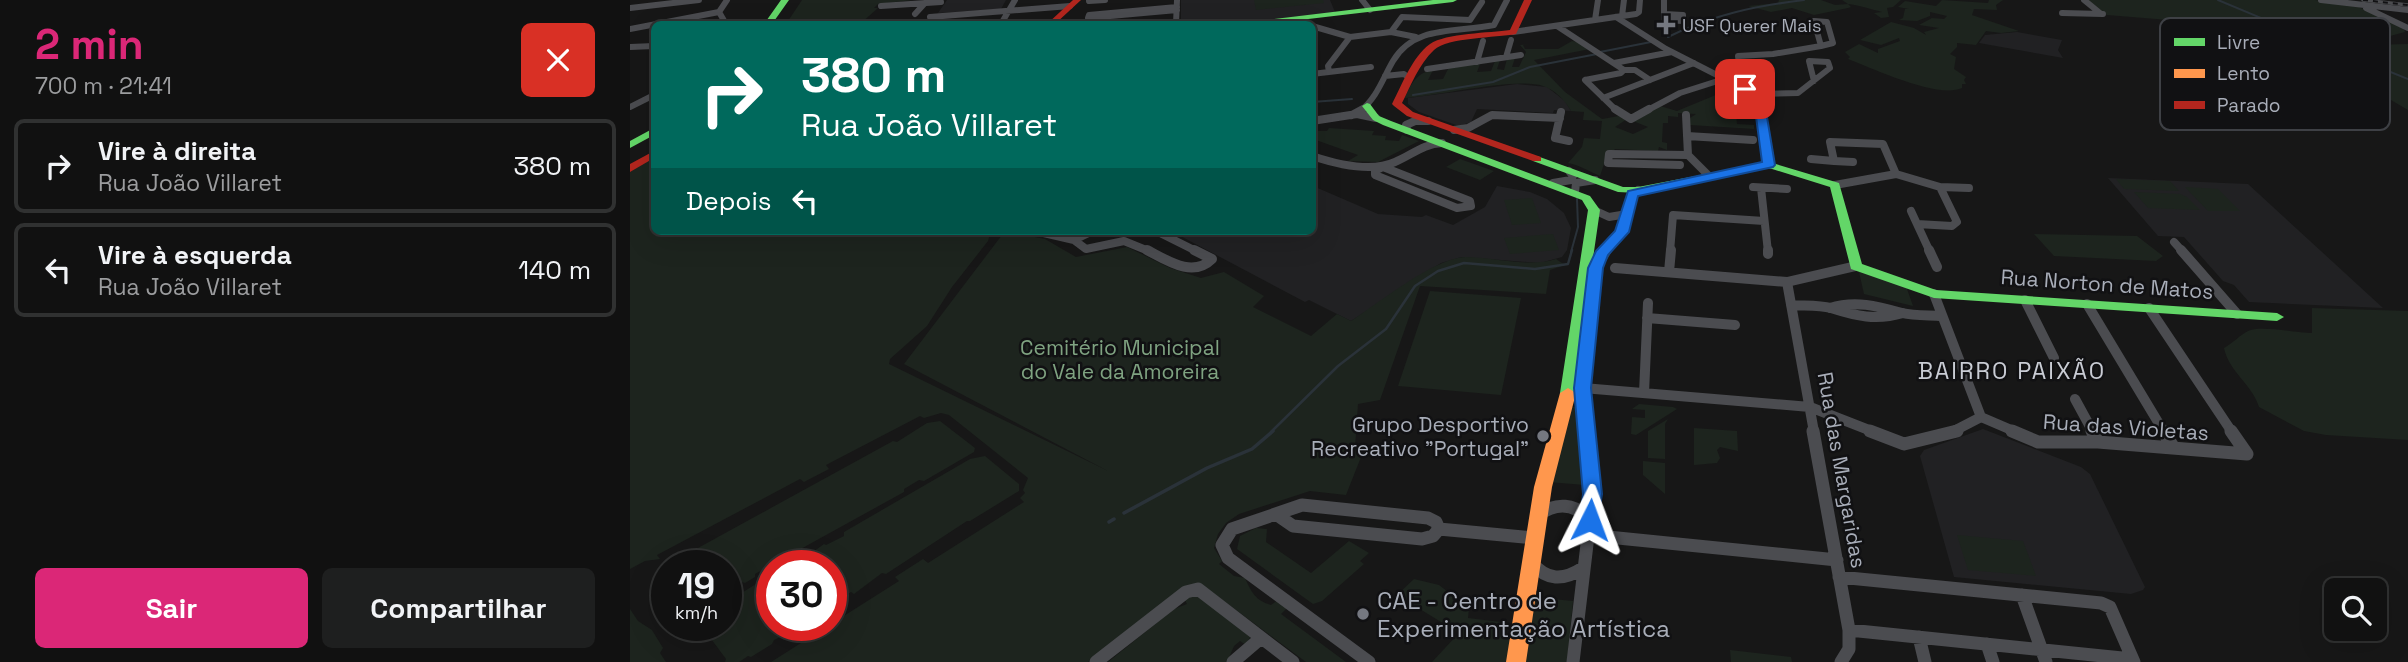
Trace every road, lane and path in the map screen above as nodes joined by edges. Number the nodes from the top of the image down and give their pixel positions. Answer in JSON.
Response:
{"nodes":[{"id":1,"x":646,"y":0,"type":"edge"},
{"id":2,"x":699,"y":0,"type":"edge"},
{"id":3,"x":727,"y":0,"type":"edge"},
{"id":4,"x":785,"y":0,"type":"edge"},
{"id":5,"x":796,"y":0,"type":"edge"},
{"id":6,"x":1015,"y":0,"type":"edge"},
{"id":7,"x":1105,"y":0,"type":"edge"},
{"id":8,"x":1453,"y":0,"type":"edge"},
{"id":9,"x":1507,"y":0,"type":"edge"},
{"id":10,"x":1528,"y":0,"type":"edge"},
{"id":11,"x":1598,"y":0,"type":"edge"},
{"id":12,"x":1624,"y":0,"type":"edge"},
{"id":13,"x":1640,"y":0,"type":"edge"},
{"id":14,"x":1664,"y":0,"type":"edge"},
{"id":15,"x":2084,"y":0,"type":"edge"},
{"id":16,"x":2321,"y":0,"type":"edge"},
{"id":17,"x":942,"y":1,"type":"edge"},
{"id":18,"x":1089,"y":1,"type":"edge"},
{"id":19,"x":1482,"y":2,"type":"dead end"},
{"id":20,"x":925,"y":3,"type":"junction"},
{"id":21,"x":1073,"y":3,"type":"edge"},
{"id":22,"x":1366,"y":5,"type":"edge"},
{"id":23,"x":2360,"y":5,"type":"junction"},
{"id":24,"x":881,"y":6,"type":"dead end"},
{"id":25,"x":1177,"y":6,"type":"edge"},
{"id":26,"x":632,"y":9,"type":"edge"},
{"id":27,"x":2408,"y":10,"type":"edge"},
{"id":28,"x":1009,"y":11,"type":"junction"},
{"id":29,"x":719,"y":12,"type":"junction"},
{"id":30,"x":2062,"y":13,"type":"dead end"},
{"id":31,"x":915,"y":14,"type":"dead end"},
{"id":32,"x":1664,"y":14,"type":"dead end"},
{"id":33,"x":930,"y":17,"type":"junction"},
{"id":34,"x":1619,"y":17,"type":"junction"},
{"id":35,"x":2387,"y":18,"type":"edge"},
{"id":36,"x":2390,"y":19,"type":"edge"},
{"id":37,"x":1595,"y":20,"type":"junction"},
{"id":38,"x":672,"y":21,"type":"edge"},
{"id":39,"x":724,"y":21,"type":"edge"},
{"id":40,"x":770,"y":21,"type":"edge"},
{"id":41,"x":782,"y":21,"type":"edge"},
{"id":42,"x":927,"y":21,"type":"edge"},
{"id":43,"x":1003,"y":21,"type":"edge"},
{"id":44,"x":1054,"y":21,"type":"edge"},
{"id":45,"x":1267,"y":21,"type":"edge"},
{"id":46,"x":651,"y":25,"type":"edge"},
{"id":47,"x":1557,"y":26,"type":"junction"},
{"id":48,"x":1316,"y":27,"type":"edge"},
{"id":49,"x":2408,"y":28,"type":"edge"},
{"id":50,"x":630,"y":29,"type":"edge"},
{"id":51,"x":1391,"y":32,"type":"junction"},
{"id":52,"x":1503,"y":32,"type":"junction"},
{"id":53,"x":639,"y":34,"type":"dead end"},
{"id":54,"x":1350,"y":37,"type":"junction"},
{"id":55,"x":1438,"y":37,"type":"junction"},
{"id":56,"x":630,"y":41,"type":"edge"},
{"id":57,"x":1406,"y":41,"type":"junction"},
{"id":58,"x":651,"y":46,"type":"edge"},
{"id":59,"x":1821,"y":46,"type":"dead end"},
{"id":60,"x":630,"y":47,"type":"edge"},
{"id":61,"x":1669,"y":50,"type":"junction"},
{"id":62,"x":1521,"y":55,"type":"dead end"},
{"id":63,"x":1752,"y":56,"type":"junction"},
{"id":64,"x":1506,"y":57,"type":"junction"},
{"id":65,"x":1477,"y":62,"type":"junction"},
{"id":66,"x":1614,"y":63,"type":"junction"},
{"id":67,"x":1694,"y":63,"type":"junction"},
{"id":68,"x":1391,"y":66,"type":"junction"},
{"id":69,"x":1371,"y":67,"type":"dead end"},
{"id":70,"x":1624,"y":70,"type":"junction"},
{"id":71,"x":1329,"y":72,"type":"junction"},
{"id":72,"x":1417,"y":72,"type":"junction"},
{"id":73,"x":1316,"y":74,"type":"edge"},
{"id":74,"x":1385,"y":76,"type":"junction"},
{"id":75,"x":1650,"y":80,"type":"junction"},
{"id":76,"x":1726,"y":80,"type":"junction"},
{"id":77,"x":1814,"y":81,"type":"dead end"},
{"id":78,"x":1742,"y":85,"type":"junction"},
{"id":79,"x":1757,"y":91,"type":"junction"},
{"id":80,"x":1798,"y":93,"type":"junction"},
{"id":81,"x":651,"y":96,"type":"edge"},
{"id":82,"x":1603,"y":98,"type":"junction"},
{"id":83,"x":1367,"y":106,"type":"junction"},
{"id":84,"x":1802,"y":106,"type":"dead end"},
{"id":85,"x":630,"y":107,"type":"edge"},
{"id":86,"x":1410,"y":114,"type":"junction"},
{"id":87,"x":1352,"y":115,"type":"junction"},
{"id":88,"x":1686,"y":115,"type":"dead end"},
{"id":89,"x":1316,"y":120,"type":"edge"},
{"id":90,"x":1381,"y":121,"type":"junction"},
{"id":91,"x":1427,"y":121,"type":"junction"},
{"id":92,"x":1406,"y":130,"type":"junction"},
{"id":93,"x":1472,"y":132,"type":"junction"},
{"id":94,"x":651,"y":133,"type":"edge"},
{"id":95,"x":1687,"y":136,"type":"junction"},
{"id":96,"x":1753,"y":140,"type":"dead end"},
{"id":97,"x":651,"y":141,"type":"edge"},
{"id":98,"x":1423,"y":141,"type":"junction"},
{"id":99,"x":1569,"y":141,"type":"dead end"},
{"id":100,"x":630,"y":145,"type":"edge"},
{"id":101,"x":630,"y":153,"type":"edge"},
{"id":102,"x":1688,"y":155,"type":"junction"},
{"id":103,"x":651,"y":156,"type":"edge"},
{"id":104,"x":1316,"y":158,"type":"edge"},
{"id":105,"x":1811,"y":159,"type":"dead end"},
{"id":106,"x":1834,"y":161,"type":"junction"},
{"id":107,"x":1853,"y":162,"type":"dead end"},
{"id":108,"x":1680,"y":165,"type":"dead end"},
{"id":109,"x":1769,"y":165,"type":"junction"},
{"id":110,"x":1383,"y":167,"type":"junction"},
{"id":111,"x":630,"y":169,"type":"edge"},
{"id":112,"x":1569,"y":171,"type":"junction"},
{"id":113,"x":1896,"y":174,"type":"junction"},
{"id":114,"x":1709,"y":176,"type":"junction"},
{"id":115,"x":1595,"y":180,"type":"junction"},
{"id":116,"x":1553,"y":183,"type":"junction"},
{"id":117,"x":1835,"y":185,"type":"junction"},
{"id":118,"x":1613,"y":187,"type":"junction"},
{"id":119,"x":1940,"y":187,"type":"junction"},
{"id":120,"x":1969,"y":188,"type":"dead end"},
{"id":121,"x":1787,"y":189,"type":"dead end"},
{"id":122,"x":1638,"y":190,"type":"junction"},
{"id":123,"x":1575,"y":192,"type":"junction"},
{"id":124,"x":1627,"y":209,"type":"junction"},
{"id":125,"x":1594,"y":211,"type":"junction"},
{"id":126,"x":1911,"y":211,"type":"dead end"},
{"id":127,"x":1764,"y":221,"type":"junction"},
{"id":128,"x":1917,"y":224,"type":"junction"},
{"id":129,"x":1052,"y":235,"type":"edge"},
{"id":130,"x":1085,"y":235,"type":"edge"},
{"id":131,"x":1164,"y":235,"type":"edge"},
{"id":132,"x":1074,"y":240,"type":"junction"},
{"id":133,"x":2174,"y":242,"type":"dead end"},
{"id":134,"x":1768,"y":254,"type":"dead end"},
{"id":135,"x":1856,"y":266,"type":"junction"},
{"id":136,"x":1937,"y":267,"type":"dead end"},
{"id":137,"x":1615,"y":268,"type":"dead end"},
{"id":138,"x":1670,"y":272,"type":"junction"},
{"id":139,"x":1787,"y":282,"type":"junction"},
{"id":140,"x":1934,"y":294,"type":"junction"},
{"id":141,"x":2025,"y":300,"type":"junction"},
{"id":142,"x":1648,"y":303,"type":"dead end"},
{"id":143,"x":2087,"y":304,"type":"junction"},
{"id":144,"x":1791,"y":305,"type":"junction"},
{"id":145,"x":2150,"y":308,"type":"junction"},
{"id":146,"x":2237,"y":314,"type":"junction"},
{"id":147,"x":1942,"y":316,"type":"junction"},
{"id":148,"x":2277,"y":317,"type":"dead end"},
{"id":149,"x":1647,"y":318,"type":"junction"},
{"id":150,"x":1735,"y":325,"type":"dead end"},
{"id":151,"x":2054,"y":358,"type":"dead end"},
{"id":152,"x":1583,"y":388,"type":"junction"},
{"id":153,"x":1644,"y":393,"type":"junction"},
{"id":154,"x":2075,"y":399,"type":"dead end"},
{"id":155,"x":1810,"y":407,"type":"junction"},
{"id":156,"x":1981,"y":417,"type":"junction"},
{"id":157,"x":2098,"y":442,"type":"junction"},
{"id":158,"x":2174,"y":449,"type":"junction"},
{"id":159,"x":1280,"y":513,"type":"junction"},
{"id":160,"x":1538,"y":515,"type":"junction"},
{"id":161,"x":1589,"y":527,"type":"junction"},
{"id":162,"x":1439,"y":529,"type":"junction"},
{"id":163,"x":1535,"y":538,"type":"junction"},
{"id":164,"x":1837,"y":560,"type":"junction"},
{"id":165,"x":1531,"y":562,"type":"junction"},
{"id":166,"x":1583,"y":568,"type":"junction"},
{"id":167,"x":1839,"y":577,"type":"junction"},
{"id":168,"x":2022,"y":595,"type":"junction"},
{"id":169,"x":1849,"y":630,"type":"junction"},
{"id":170,"x":1919,"y":637,"type":"junction"},
{"id":171,"x":1261,"y":638,"type":"junction"},
{"id":172,"x":1987,"y":644,"type":"junction"},
{"id":173,"x":2044,"y":656,"type":"edge"},
{"id":174,"x":2133,"y":660,"type":"edge"},
{"id":175,"x":1096,"y":662,"type":"edge"},
{"id":176,"x":1233,"y":662,"type":"edge"},
{"id":177,"x":1293,"y":662,"type":"edge"},
{"id":178,"x":1369,"y":662,"type":"edge"},
{"id":179,"x":1516,"y":662,"type":"edge"},
{"id":180,"x":1573,"y":662,"type":"edge"},
{"id":181,"x":1841,"y":662,"type":"edge"},
{"id":182,"x":1925,"y":662,"type":"edge"},
{"id":183,"x":1993,"y":662,"type":"edge"}],
"edges":[{"from":1,"to":26,"type":"street"},
{"from":2,"to":26,"type":"street"},
{"from":3,"to":29,"type":"street"},
{"from":4,"to":40,"type":"main road"},
{"from":5,"to":41,"type":"main road"},
{"from":6,"to":28,"type":"street"},
{"from":7,"to":18,"type":"street"},
{"from":8,"to":22,"type":"main road"},
{"from":9,"to":52,"type":"street"},
{"from":10,"to":52,"type":"main road"},
{"from":11,"to":37,"type":"street"},
{"from":12,"to":34,"type":"street"},
{"from":13,"to":34,"type":"street"},
{"from":14,"to":32,"type":"street"},
{"from":15,"to":30,"type":"street"},
{"from":16,"to":23,"type":"street"},
{"from":17,"to":20,"type":"street"},
{"from":17,"to":33,"type":"street"},
{"from":19,"to":51,"type":"street"},
{"from":20,"to":24,"type":"street"},
{"from":20,"to":31,"type":"street"},
{"from":21,"to":28,"type":"street"},
{"from":21,"to":44,"type":"main road"},
{"from":22,"to":45,"type":"main road"},
{"from":23,"to":27,"type":"street"},
{"from":23,"to":35,"type":"street"},
{"from":25,"to":25,"type":"street"},
{"from":28,"to":33,"type":"street"},
{"from":28,"to":43,"type":"street"},
{"from":29,"to":38,"type":"street"},
{"from":29,"to":39,"type":"street"},
{"from":33,"to":42,"type":"street"},
{"from":34,"to":37,"type":"street"},
{"from":34,"to":61,"type":"street"},
{"from":36,"to":49,"type":"street"},
{"from":37,"to":47,"type":"street"},
{"from":46,"to":50,"type":"street"},
{"from":47,"to":52,"type":"street"},
{"from":47,"to":66,"type":"street"},
{"from":48,"to":54,"type":"street"},
{"from":51,"to":54,"type":"street"},
{"from":51,"to":57,"type":"street"},
{"from":52,"to":55,"type":"street"},
{"from":52,"to":55,"type":"main road"},
{"from":52,"to":64,"type":"street"},
{"from":52,"to":65,"type":"street"},
{"from":53,"to":56,"type":"street"},
{"from":54,"to":71,"type":"street"},
{"from":55,"to":57,"type":"street"},
{"from":55,"to":72,"type":"main road"},
{"from":57,"to":68,"type":"street"},
{"from":58,"to":60,"type":"street"},
{"from":59,"to":63,"type":"street"},
{"from":61,"to":66,"type":"street"},
{"from":61,"to":67,"type":"street"},
{"from":62,"to":64,"type":"street"},
{"from":63,"to":78,"type":"street"},
{"from":63,"to":79,"type":"street"},
{"from":64,"to":65,"type":"street"},
{"from":65,"to":72,"type":"street"},
{"from":66,"to":70,"type":"street"},
{"from":67,"to":75,"type":"street"},
{"from":67,"to":76,"type":"street"},
{"from":68,"to":72,"type":"street"},
{"from":68,"to":74,"type":"street"},
{"from":69,"to":71,"type":"street"},
{"from":70,"to":75,"type":"street"},
{"from":70,"to":82,"type":"street"},
{"from":71,"to":73,"type":"street"},
{"from":72,"to":74,"type":"street"},
{"from":72,"to":86,"type":"main road"},
{"from":74,"to":83,"type":"street"},
{"from":75,"to":82,"type":"street"},
{"from":76,"to":78,"type":"street"},
{"from":76,"to":82,"type":"street"},
{"from":77,"to":80,"type":"street"},
{"from":78,"to":79,"type":"street"},
{"from":79,"to":80,"type":"street"},
{"from":79,"to":109,"type":"street"},
{"from":80,"to":84,"type":"street"},
{"from":81,"to":85,"type":"street"},
{"from":83,"to":87,"type":"street"},
{"from":83,"to":90,"type":"main road"},
{"from":86,"to":90,"type":"street"},
{"from":86,"to":91,"type":"main road"},
{"from":87,"to":89,"type":"street"},
{"from":87,"to":90,"type":"street"},
{"from":88,"to":95,"type":"street"},
{"from":90,"to":92,"type":"main road"},
{"from":91,"to":92,"type":"street"},
{"from":91,"to":93,"type":"main road"},
{"from":92,"to":98,"type":"main road"},
{"from":93,"to":99,"type":"street"},
{"from":93,"to":112,"type":"main road"},
{"from":94,"to":100,"type":"main road"},
{"from":95,"to":96,"type":"street"},
{"from":95,"to":102,"type":"street"},
{"from":97,"to":101,"type":"main road"},
{"from":98,"to":110,"type":"street"},
{"from":98,"to":116,"type":"main road"},
{"from":102,"to":108,"type":"street"},
{"from":102,"to":114,"type":"street"},
{"from":103,"to":111,"type":"main road"},
{"from":104,"to":110,"type":"street"},
{"from":105,"to":106,"type":"street"},
{"from":106,"to":107,"type":"street"},
{"from":106,"to":113,"type":"street"},
{"from":109,"to":114,"type":"main road"},
{"from":109,"to":117,"type":"main road"},
{"from":110,"to":110,"type":"street"},
{"from":112,"to":115,"type":"main road"},
{"from":112,"to":116,"type":"street"},
{"from":113,"to":117,"type":"street"},
{"from":113,"to":119,"type":"street"},
{"from":114,"to":122,"type":"main road"},
{"from":115,"to":118,"type":"main road"},
{"from":115,"to":123,"type":"street"},
{"from":116,"to":123,"type":"main road"},
{"from":117,"to":135,"type":"main road"},
{"from":118,"to":122,"type":"main road"},
{"from":118,"to":124,"type":"street"},
{"from":119,"to":120,"type":"street"},
{"from":119,"to":128,"type":"street"},
{"from":121,"to":127,"type":"street"},
{"from":122,"to":124,"type":"street"},
{"from":123,"to":125,"type":"main road"},
{"from":124,"to":125,"type":"street"},
{"from":124,"to":152,"type":"street"},
{"from":125,"to":160,"type":"main road"},
{"from":126,"to":128,"type":"street"},
{"from":127,"to":134,"type":"street"},
{"from":127,"to":138,"type":"street"},
{"from":128,"to":136,"type":"street"},
{"from":129,"to":132,"type":"street"},
{"from":130,"to":132,"type":"street"},
{"from":131,"to":132,"type":"street"},
{"from":133,"to":146,"type":"street"},
{"from":135,"to":139,"type":"street"},
{"from":135,"to":140,"type":"main road","name":"Rua Norton de Matos"},
{"from":137,"to":138,"type":"street"},
{"from":138,"to":139,"type":"street"},
{"from":139,"to":144,"type":"street","name":"Rua das Margaridas"},
{"from":140,"to":141,"type":"main road","name":"Rua Norton de Matos"},
{"from":140,"to":147,"type":"street"},
{"from":141,"to":143,"type":"main road","name":"Rua Norton de Matos"},
{"from":141,"to":151,"type":"street"},
{"from":142,"to":149,"type":"street"},
{"from":143,"to":145,"type":"main road","name":"Rua Norton de Matos"},
{"from":143,"to":158,"type":"street"},
{"from":144,"to":147,"type":"street"},
{"from":144,"to":155,"type":"street","name":"Rua das Margaridas"},
{"from":145,"to":146,"type":"main road","name":"Rua Norton de Matos"},
{"from":145,"to":158,"type":"street","name":"Rua das Violetas"},
{"from":146,"to":148,"type":"main road","name":"Rua Norton de Matos"},
{"from":147,"to":156,"type":"street"},
{"from":149,"to":150,"type":"street"},
{"from":149,"to":153,"type":"street"},
{"from":152,"to":153,"type":"street"},
{"from":152,"to":161,"type":"street"},
{"from":153,"to":155,"type":"street"},
{"from":154,"to":157,"type":"street"},
{"from":155,"to":156,"type":"street"},
{"from":155,"to":164,"type":"street","name":"Rua das Margaridas"},
{"from":156,"to":157,"type":"street","name":"Rua das Violetas"},
{"from":157,"to":158,"type":"street","name":"Rua das Violetas"},
{"from":159,"to":162,"type":"street"},
{"from":159,"to":162,"type":"street"},
{"from":159,"to":178,"type":"street"},
{"from":160,"to":161,"type":"street"},
{"from":160,"to":163,"type":"main road"},
{"from":161,"to":164,"type":"street"},
{"from":161,"to":166,"type":"street"},
{"from":162,"to":163,"type":"street"},
{"from":163,"to":165,"type":"main road"},
{"from":164,"to":167,"type":"street","name":"Rua das Margaridas"},
{"from":165,"to":166,"type":"street"},
{"from":165,"to":179,"type":"main road"},
{"from":166,"to":180,"type":"street"},
{"from":167,"to":168,"type":"street"},
{"from":167,"to":169,"type":"street","name":"Rua das Margaridas"},
{"from":168,"to":173,"type":"street"},
{"from":168,"to":174,"type":"street"},
{"from":169,"to":170,"type":"street"},
{"from":169,"to":181,"type":"street","name":"Rua das Margaridas"},
{"from":170,"to":172,"type":"street"},
{"from":170,"to":182,"type":"street"},
{"from":171,"to":175,"type":"street"},
{"from":171,"to":176,"type":"street"},
{"from":171,"to":177,"type":"street"},
{"from":172,"to":173,"type":"street"},
{"from":172,"to":183,"type":"street"},
{"from":173,"to":174,"type":"street"}]}
